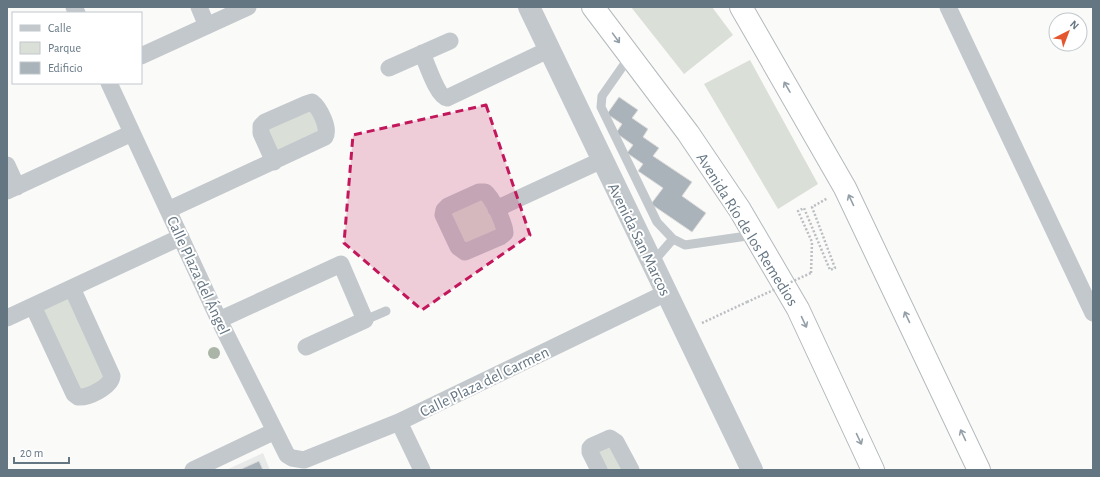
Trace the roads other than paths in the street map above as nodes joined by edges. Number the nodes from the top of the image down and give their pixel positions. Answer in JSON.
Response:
{"nodes":[{"id":1,"x":199,"y":7,"type":"edge"},
{"id":2,"x":248,"y":7,"type":"edge"},
{"id":3,"x":529,"y":7,"type":"edge"},
{"id":4,"x":593,"y":7,"type":"edge"},
{"id":5,"x":741,"y":7,"type":"edge"},
{"id":6,"x":948,"y":7,"type":"edge"},
{"id":7,"x":207,"y":26,"type":"junction"},
{"id":8,"x":450,"y":41,"type":"dead end"},
{"id":9,"x":550,"y":49,"type":"junction"},
{"id":10,"x":422,"y":54,"type":"junction"},
{"id":11,"x":142,"y":56,"type":"edge"},
{"id":12,"x":630,"y":56,"type":"junction"},
{"id":13,"x":389,"y":68,"type":"dead end"},
{"id":14,"x":109,"y":84,"type":"edge"},
{"id":15,"x":132,"y":133,"type":"junction"},
{"id":16,"x":602,"y":160,"type":"junction"},
{"id":17,"x":274,"y":162,"type":"dead end"},
{"id":18,"x":7,"y":165,"type":"edge"},
{"id":19,"x":12,"y":189,"type":"edge"},
{"id":20,"x":496,"y":209,"type":"dead end"},
{"id":21,"x":168,"y":210,"type":"junction"},
{"id":22,"x":754,"y":235,"type":"junction"},
{"id":23,"x":180,"y":237,"type":"junction"},
{"id":24,"x":673,"y":240,"type":"junction"},
{"id":25,"x":652,"y":263,"type":"junction"},
{"id":26,"x":72,"y":288,"type":"junction"},
{"id":27,"x":666,"y":293,"type":"junction"},
{"id":28,"x":33,"y":306,"type":"junction"},
{"id":29,"x":386,"y":311,"type":"dead end"},
{"id":30,"x":1093,"y":313,"type":"edge"},
{"id":31,"x":7,"y":318,"type":"edge"},
{"id":32,"x":219,"y":320,"type":"junction"},
{"id":33,"x":366,"y":320,"type":"junction"},
{"id":34,"x":306,"y":347,"type":"dead end"},
{"id":35,"x":399,"y":422,"type":"junction"},
{"id":36,"x":275,"y":431,"type":"junction"},
{"id":37,"x":298,"y":460,"type":"joint"},
{"id":38,"x":193,"y":470,"type":"edge"},
{"id":39,"x":422,"y":470,"type":"edge"},
{"id":40,"x":598,"y":470,"type":"edge"},
{"id":41,"x":630,"y":470,"type":"edge"},
{"id":42,"x":752,"y":470,"type":"edge"},
{"id":43,"x":873,"y":470,"type":"edge"},
{"id":44,"x":979,"y":470,"type":"edge"}],
"edges":[{"from":1,"to":7,"type":"street"},
{"from":2,"to":7,"type":"street"},
{"from":3,"to":9,"type":"street","name":"Avenida San Marcos"},
{"from":4,"to":12,"type":"highway","name":"Avenida Río de los Remedios","one_way":true},
{"from":44,"to":5,"type":"highway","one_way":true},
{"from":6,"to":30,"type":"street"},
{"from":7,"to":11,"type":"street"},
{"from":8,"to":10,"type":"street"},
{"from":9,"to":10,"type":"street"},
{"from":9,"to":16,"type":"street","name":"Avenida San Marcos"},
{"from":10,"to":13,"type":"street"},
{"from":12,"to":22,"type":"highway","name":"Avenida Río de los Remedios"},
{"from":12,"to":24,"type":"lane"},
{"from":14,"to":15,"type":"street","name":"Calle Plaza del Ángel"},
{"from":15,"to":19,"type":"street"},
{"from":15,"to":21,"type":"street","name":"Calle Plaza del Ángel"},
{"from":16,"to":20,"type":"street"},
{"from":16,"to":25,"type":"street","name":"Avenida San Marcos"},
{"from":17,"to":21,"type":"street"},
{"from":18,"to":19,"type":"street"},
{"from":21,"to":23,"type":"street","name":"Calle Plaza del Ángel"},
{"from":22,"to":24,"type":"lane"},
{"from":22,"to":43,"type":"highway","name":"Avenida Río de los Remedios","one_way":true},
{"from":23,"to":26,"type":"street"},
{"from":23,"to":32,"type":"street","name":"Calle Plaza del Ángel"},
{"from":24,"to":25,"type":"lane"},
{"from":25,"to":27,"type":"street","name":"Avenida San Marcos"},
{"from":26,"to":28,"type":"street"},
{"from":26,"to":28,"type":"street"},
{"from":27,"to":35,"type":"street","name":"Calle Plaza del Carmen"},
{"from":27,"to":42,"type":"street","name":"Avenida San Marcos"},
{"from":28,"to":31,"type":"street"},
{"from":29,"to":33,"type":"lane"},
{"from":32,"to":33,"type":"street"},
{"from":32,"to":36,"type":"street","name":"Calle Plaza del Ángel"},
{"from":33,"to":34,"type":"street"},
{"from":35,"to":37,"type":"street","name":"Calle Plaza del Carmen"},
{"from":35,"to":39,"type":"street"},
{"from":36,"to":37,"type":"street","name":"Calle Plaza del Ángel"},
{"from":36,"to":38,"type":"street"},
{"from":40,"to":41,"type":"street"}]}
